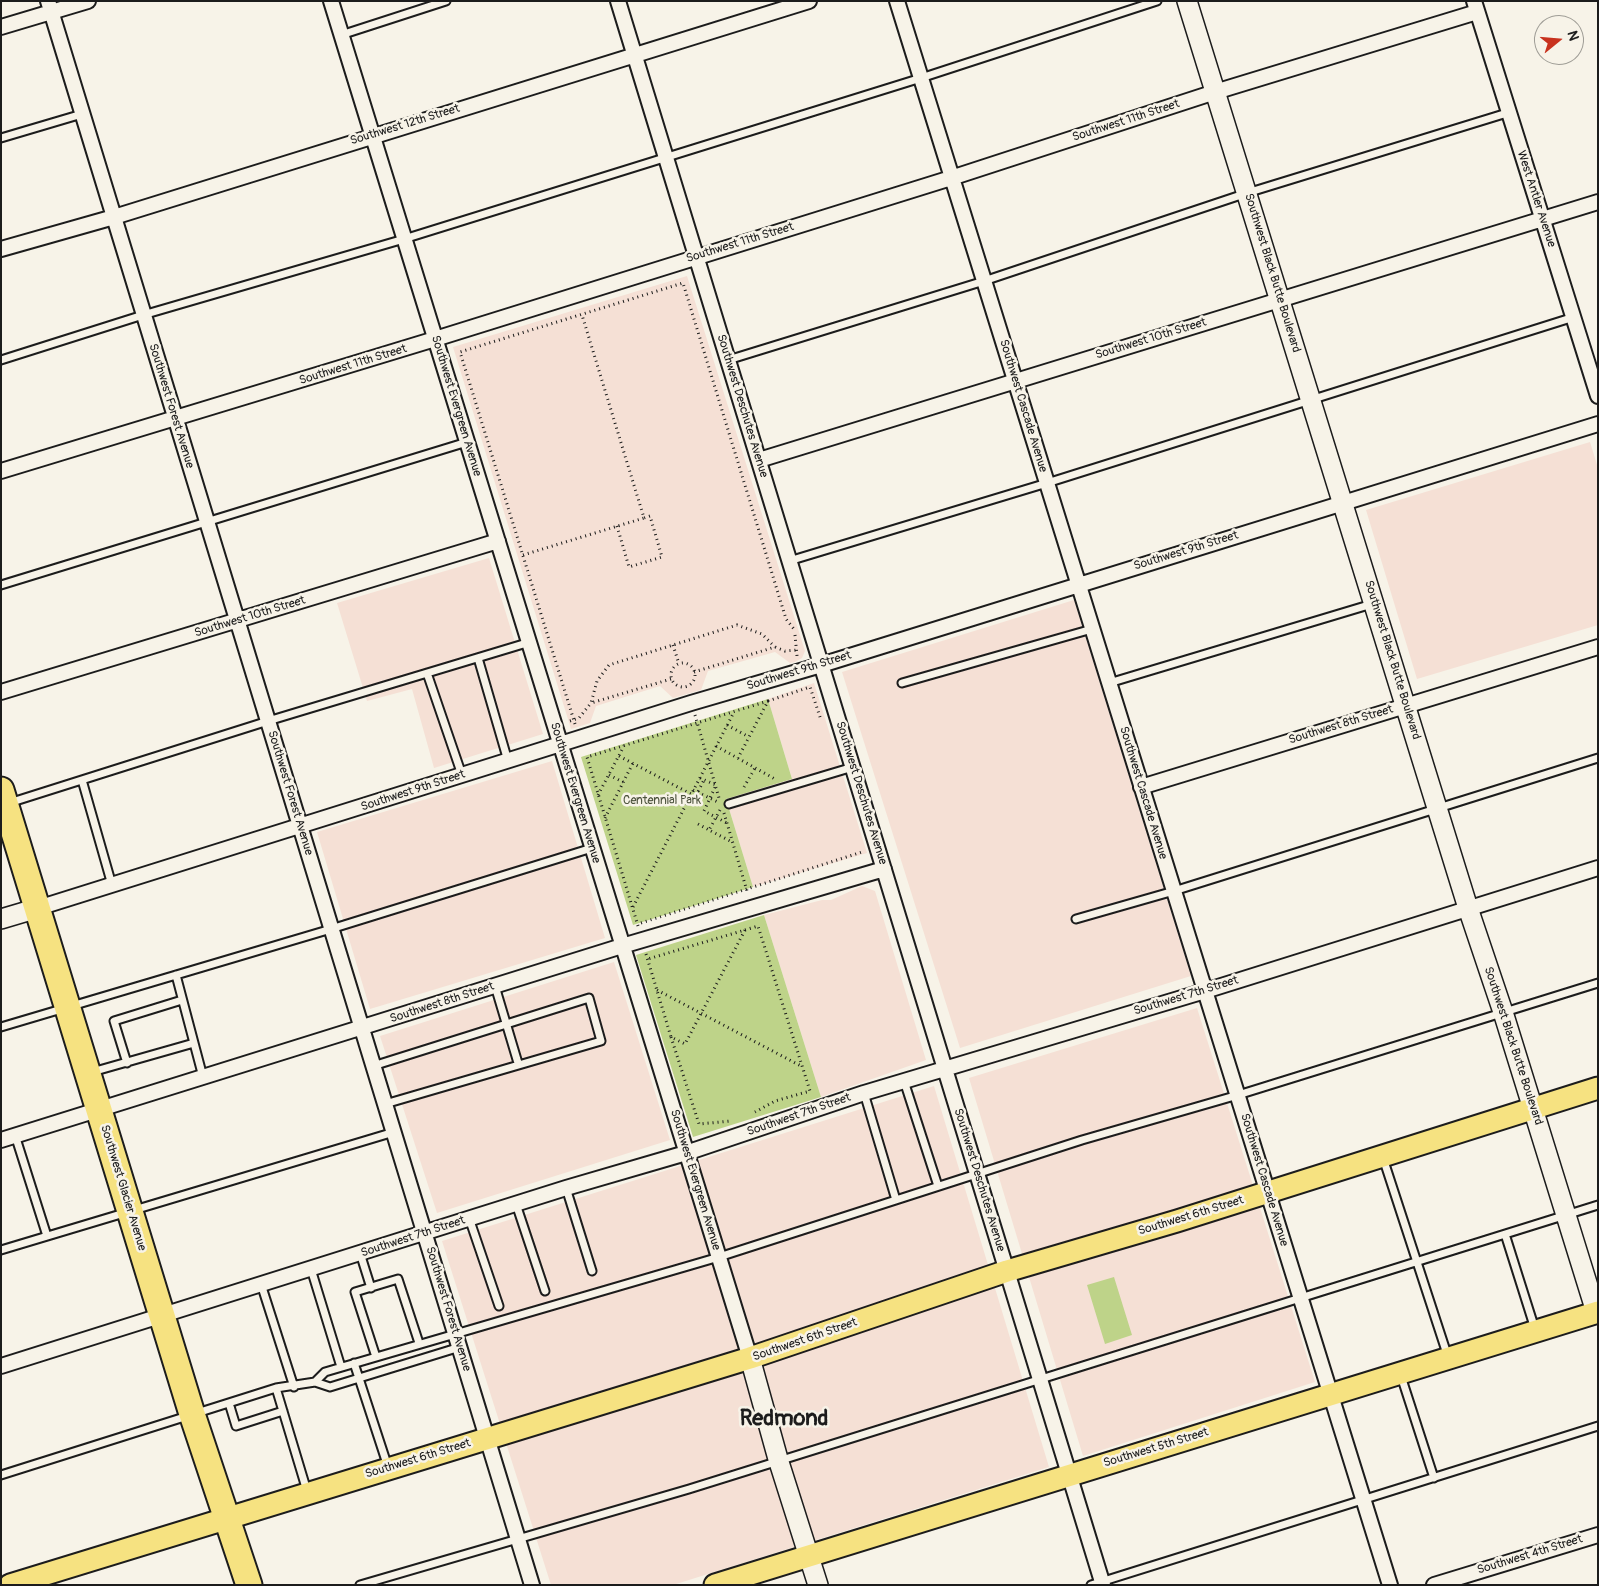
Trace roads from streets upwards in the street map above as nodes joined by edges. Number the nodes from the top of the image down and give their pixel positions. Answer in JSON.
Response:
{"nodes":[{"id":1,"x":88,"y":1,"type":"edge"},
{"id":2,"x":331,"y":1,"type":"edge"},
{"id":3,"x":618,"y":1,"type":"edge"},
{"id":4,"x":809,"y":1,"type":"edge"},
{"id":5,"x":896,"y":1,"type":"edge"},
{"id":6,"x":1187,"y":1,"type":"edge"},
{"id":7,"x":49,"y":7,"type":"edge"},
{"id":8,"x":1475,"y":7,"type":"edge"},
{"id":9,"x":1,"y":27,"type":"edge"},
{"id":10,"x":634,"y":54,"type":"junction"},
{"id":11,"x":1215,"y":92,"type":"junction"},
{"id":12,"x":371,"y":135,"type":"junction"},
{"id":13,"x":951,"y":178,"type":"junction"},
{"id":14,"x":1598,"y":202,"type":"edge"},
{"id":15,"x":114,"y":217,"type":"junction"},
{"id":16,"x":1543,"y":218,"type":"junction"},
{"id":17,"x":1,"y":249,"type":"edge"},
{"id":18,"x":696,"y":257,"type":"junction"},
{"id":19,"x":1280,"y":300,"type":"junction"},
{"id":20,"x":435,"y":339,"type":"junction"},
{"id":21,"x":1015,"y":380,"type":"junction"},
{"id":22,"x":1598,"y":396,"type":"edge"},
{"id":23,"x":174,"y":420,"type":"junction"},
{"id":24,"x":1598,"y":424,"type":"edge"},
{"id":25,"x":759,"y":460,"type":"junction"},
{"id":26,"x":1,"y":471,"type":"edge"},
{"id":27,"x":1343,"y":503,"type":"junction"},
{"id":28,"x":498,"y":541,"type":"junction"},
{"id":29,"x":1079,"y":585,"type":"junction"},
{"id":30,"x":237,"y":621,"type":"junction"},
{"id":31,"x":1598,"y":647,"type":"edge"},
{"id":32,"x":822,"y":665,"type":"junction"},
{"id":33,"x":1,"y":692,"type":"edge"},
{"id":34,"x":1406,"y":704,"type":"junction"},
{"id":35,"x":561,"y":744,"type":"junction"},
{"id":36,"x":1141,"y":787,"type":"junction"},
{"id":37,"x":3,"y":800,"type":"edge"},
{"id":38,"x":300,"y":827,"type":"junction"},
{"id":39,"x":1598,"y":868,"type":"edge"},
{"id":40,"x":884,"y":869,"type":"junction"},
{"id":41,"x":38,"y":908,"type":"junction"},
{"id":42,"x":1468,"y":908,"type":"junction"},
{"id":43,"x":1,"y":919,"type":"edge"},
{"id":44,"x":622,"y":946,"type":"junction"},
{"id":45,"x":1205,"y":991,"type":"junction"},
{"id":46,"x":362,"y":1028,"type":"junction"},
{"id":47,"x":945,"y":1068,"type":"junction"},
{"id":48,"x":1598,"y":1088,"type":"edge"},
{"id":49,"x":98,"y":1109,"type":"junction"},
{"id":50,"x":1533,"y":1109,"type":"junction"},
{"id":51,"x":1,"y":1140,"type":"edge"},
{"id":52,"x":686,"y":1153,"type":"junction"},
{"id":53,"x":1268,"y":1192,"type":"junction"},
{"id":54,"x":425,"y":1233,"type":"junction"},
{"id":55,"x":1007,"y":1271,"type":"junction"},
{"id":56,"x":1597,"y":1314,"type":"edge"},
{"id":57,"x":161,"y":1315,"type":"junction"},
{"id":58,"x":750,"y":1358,"type":"junction"},
{"id":59,"x":1,"y":1366,"type":"edge"},
{"id":60,"x":1331,"y":1394,"type":"junction"},
{"id":61,"x":487,"y":1438,"type":"junction"},
{"id":62,"x":1070,"y":1475,"type":"junction"},
{"id":63,"x":227,"y":1518,"type":"junction"},
{"id":64,"x":1598,"y":1535,"type":"edge"},
{"id":65,"x":810,"y":1557,"type":"junction"},
{"id":66,"x":1099,"y":1584,"type":"edge"},
{"id":67,"x":10,"y":1585,"type":"edge"},
{"id":68,"x":248,"y":1585,"type":"edge"},
{"id":69,"x":532,"y":1585,"type":"edge"},
{"id":70,"x":715,"y":1585,"type":"edge"},
{"id":71,"x":818,"y":1585,"type":"edge"},
{"id":72,"x":1390,"y":1585,"type":"edge"},
{"id":73,"x":1434,"y":1585,"type":"edge"}],
"edges":[{"from":1,"to":7,"type":"street"},
{"from":2,"to":12,"type":"street","name":"Southwest Evergreen Avenue"},
{"from":3,"to":10,"type":"street","name":"Southwest Deschutes Avenue"},
{"from":4,"to":10,"type":"street","name":"Southwest 12th Street"},
{"from":5,"to":13,"type":"street","name":"Southwest Cascade Avenue"},
{"from":6,"to":11,"type":"street","name":"Southwest Black Butte Boulevard"},
{"from":7,"to":9,"type":"street"},
{"from":7,"to":15,"type":"street","name":"Southwest Forest Avenue"},
{"from":8,"to":11,"type":"street","name":"Southwest 11th Street"},
{"from":8,"to":16,"type":"street","name":"West Antler Avenue"},
{"from":10,"to":12,"type":"street","name":"Southwest 12th Street"},
{"from":10,"to":18,"type":"street","name":"Southwest Deschutes Avenue"},
{"from":11,"to":13,"type":"street","name":"Southwest 11th Street"},
{"from":11,"to":19,"type":"street","name":"Southwest Black Butte Boulevard"},
{"from":12,"to":15,"type":"street","name":"Southwest 12th Street"},
{"from":12,"to":20,"type":"street","name":"Southwest Evergreen Avenue"},
{"from":13,"to":18,"type":"street","name":"Southwest 11th Street"},
{"from":13,"to":21,"type":"street","name":"Southwest Cascade Avenue"},
{"from":14,"to":16,"type":"street","name":"Southwest 10th Street"},
{"from":15,"to":17,"type":"street","name":"Southwest 12th Street"},
{"from":15,"to":23,"type":"street","name":"Southwest Forest Avenue"},
{"from":16,"to":19,"type":"street","name":"Southwest 10th Street"},
{"from":16,"to":22,"type":"street","name":"West Antler Avenue"},
{"from":18,"to":20,"type":"street","name":"Southwest 11th Street"},
{"from":18,"to":25,"type":"street","name":"Southwest Deschutes Avenue"},
{"from":19,"to":21,"type":"street","name":"Southwest 10th Street"},
{"from":19,"to":27,"type":"street","name":"Southwest Black Butte Boulevard"},
{"from":20,"to":23,"type":"street","name":"Southwest 11th Street"},
{"from":20,"to":28,"type":"street","name":"Southwest Evergreen Avenue"},
{"from":21,"to":25,"type":"street","name":"Southwest 10th Street"},
{"from":21,"to":29,"type":"street","name":"Southwest Cascade Avenue"},
{"from":23,"to":26,"type":"street","name":"Southwest 11th Street"},
{"from":23,"to":30,"type":"street","name":"Southwest Forest Avenue"},
{"from":24,"to":27,"type":"street","name":"Southwest 9th Street"},
{"from":25,"to":32,"type":"street","name":"Southwest Deschutes Avenue"},
{"from":27,"to":29,"type":"street","name":"Southwest 9th Street"},
{"from":27,"to":34,"type":"street","name":"Southwest Black Butte Boulevard"},
{"from":28,"to":30,"type":"street","name":"Southwest 10th Street"},
{"from":28,"to":35,"type":"street","name":"Southwest Evergreen Avenue"},
{"from":29,"to":32,"type":"street","name":"Southwest 9th Street"},
{"from":29,"to":36,"type":"street","name":"Southwest Cascade Avenue"},
{"from":30,"to":33,"type":"street","name":"Southwest 10th Street"},
{"from":30,"to":38,"type":"street","name":"Southwest Forest Avenue"},
{"from":31,"to":34,"type":"street","name":"Southwest 8th Street"},
{"from":32,"to":35,"type":"street","name":"Southwest 9th Street"},
{"from":32,"to":40,"type":"street","name":"Southwest Deschutes Avenue"},
{"from":34,"to":36,"type":"street","name":"Southwest 8th Street"},
{"from":34,"to":42,"type":"street","name":"Southwest Black Butte Boulevard"},
{"from":35,"to":38,"type":"street","name":"Southwest 9th Street"},
{"from":35,"to":44,"type":"street","name":"Southwest Evergreen Avenue"},
{"from":36,"to":45,"type":"street","name":"Southwest Cascade Avenue"},
{"from":37,"to":41,"type":"highway","name":"Southwest Glacier Avenue"},
{"from":38,"to":41,"type":"street","name":"Southwest 9th Street"},
{"from":38,"to":46,"type":"street","name":"Southwest Forest Avenue"},
{"from":39,"to":42,"type":"street","name":"Southwest 7th Street"},
{"from":40,"to":44,"type":"street","name":"Southwest 8th Street"},
{"from":40,"to":47,"type":"street","name":"Southwest Deschutes Avenue"},
{"from":41,"to":43,"type":"street","name":"Southwest 9th Street"},
{"from":41,"to":49,"type":"highway","name":"Southwest Glacier Avenue"},
{"from":42,"to":45,"type":"street","name":"Southwest 7th Street"},
{"from":42,"to":50,"type":"street","name":"Southwest Black Butte Boulevard"},
{"from":44,"to":46,"type":"street","name":"Southwest 8th Street"},
{"from":44,"to":52,"type":"street","name":"Southwest Evergreen Avenue"},
{"from":45,"to":47,"type":"street","name":"Southwest 7th Street"},
{"from":45,"to":53,"type":"street","name":"Southwest Cascade Avenue"},
{"from":46,"to":49,"type":"street","name":"Southwest 8th Street"},
{"from":46,"to":54,"type":"street","name":"Southwest Forest Avenue"},
{"from":47,"to":52,"type":"street","name":"Southwest 7th Street"},
{"from":47,"to":55,"type":"street","name":"Southwest Deschutes Avenue"},
{"from":48,"to":50,"type":"main road","name":"Southwest 6th Street"},
{"from":49,"to":51,"type":"street","name":"Southwest 8th Street"},
{"from":49,"to":57,"type":"highway","name":"Southwest Glacier Avenue"},
{"from":50,"to":53,"type":"main road","name":"Southwest 6th Street"},
{"from":50,"to":56,"type":"street","name":"Southwest Black Butte Boulevard"},
{"from":52,"to":54,"type":"street","name":"Southwest 7th Street"},
{"from":52,"to":58,"type":"street","name":"Southwest Evergreen Avenue"},
{"from":53,"to":55,"type":"main road","name":"Southwest 6th Street"},
{"from":53,"to":60,"type":"street","name":"Southwest Cascade Avenue"},
{"from":54,"to":57,"type":"street","name":"Southwest 7th Street"},
{"from":54,"to":61,"type":"street","name":"Southwest Forest Avenue"},
{"from":55,"to":58,"type":"main road","name":"Southwest 6th Street"},
{"from":55,"to":62,"type":"street","name":"Southwest Deschutes Avenue"},
{"from":56,"to":60,"type":"main road","name":"Southwest 5th Street"},
{"from":57,"to":59,"type":"street","name":"Southwest 7th Street"},
{"from":57,"to":63,"type":"highway","name":"Southwest Glacier Avenue"},
{"from":58,"to":61,"type":"main road","name":"Southwest 6th Street"},
{"from":58,"to":65,"type":"street","name":"Southwest Evergreen Avenue"},
{"from":60,"to":62,"type":"main road","name":"Southwest 5th Street"},
{"from":60,"to":72,"type":"street","name":"Southwest Cascade Avenue"},
{"from":61,"to":63,"type":"main road","name":"Southwest 6th Street"},
{"from":61,"to":69,"type":"street","name":"Southwest Forest Avenue"},
{"from":62,"to":65,"type":"main road","name":"Southwest 5th Street"},
{"from":62,"to":66,"type":"street","name":"Southwest Deschutes Avenue"},
{"from":63,"to":67,"type":"main road","name":"Southwest 6th Street"},
{"from":63,"to":68,"type":"highway","name":"Southwest Glacier Avenue"},
{"from":64,"to":73,"type":"street","name":"Southwest 4th Street"},
{"from":65,"to":70,"type":"main road","name":"Southwest 5th Street"},
{"from":65,"to":71,"type":"street","name":"Southwest Evergreen Avenue"}]}
